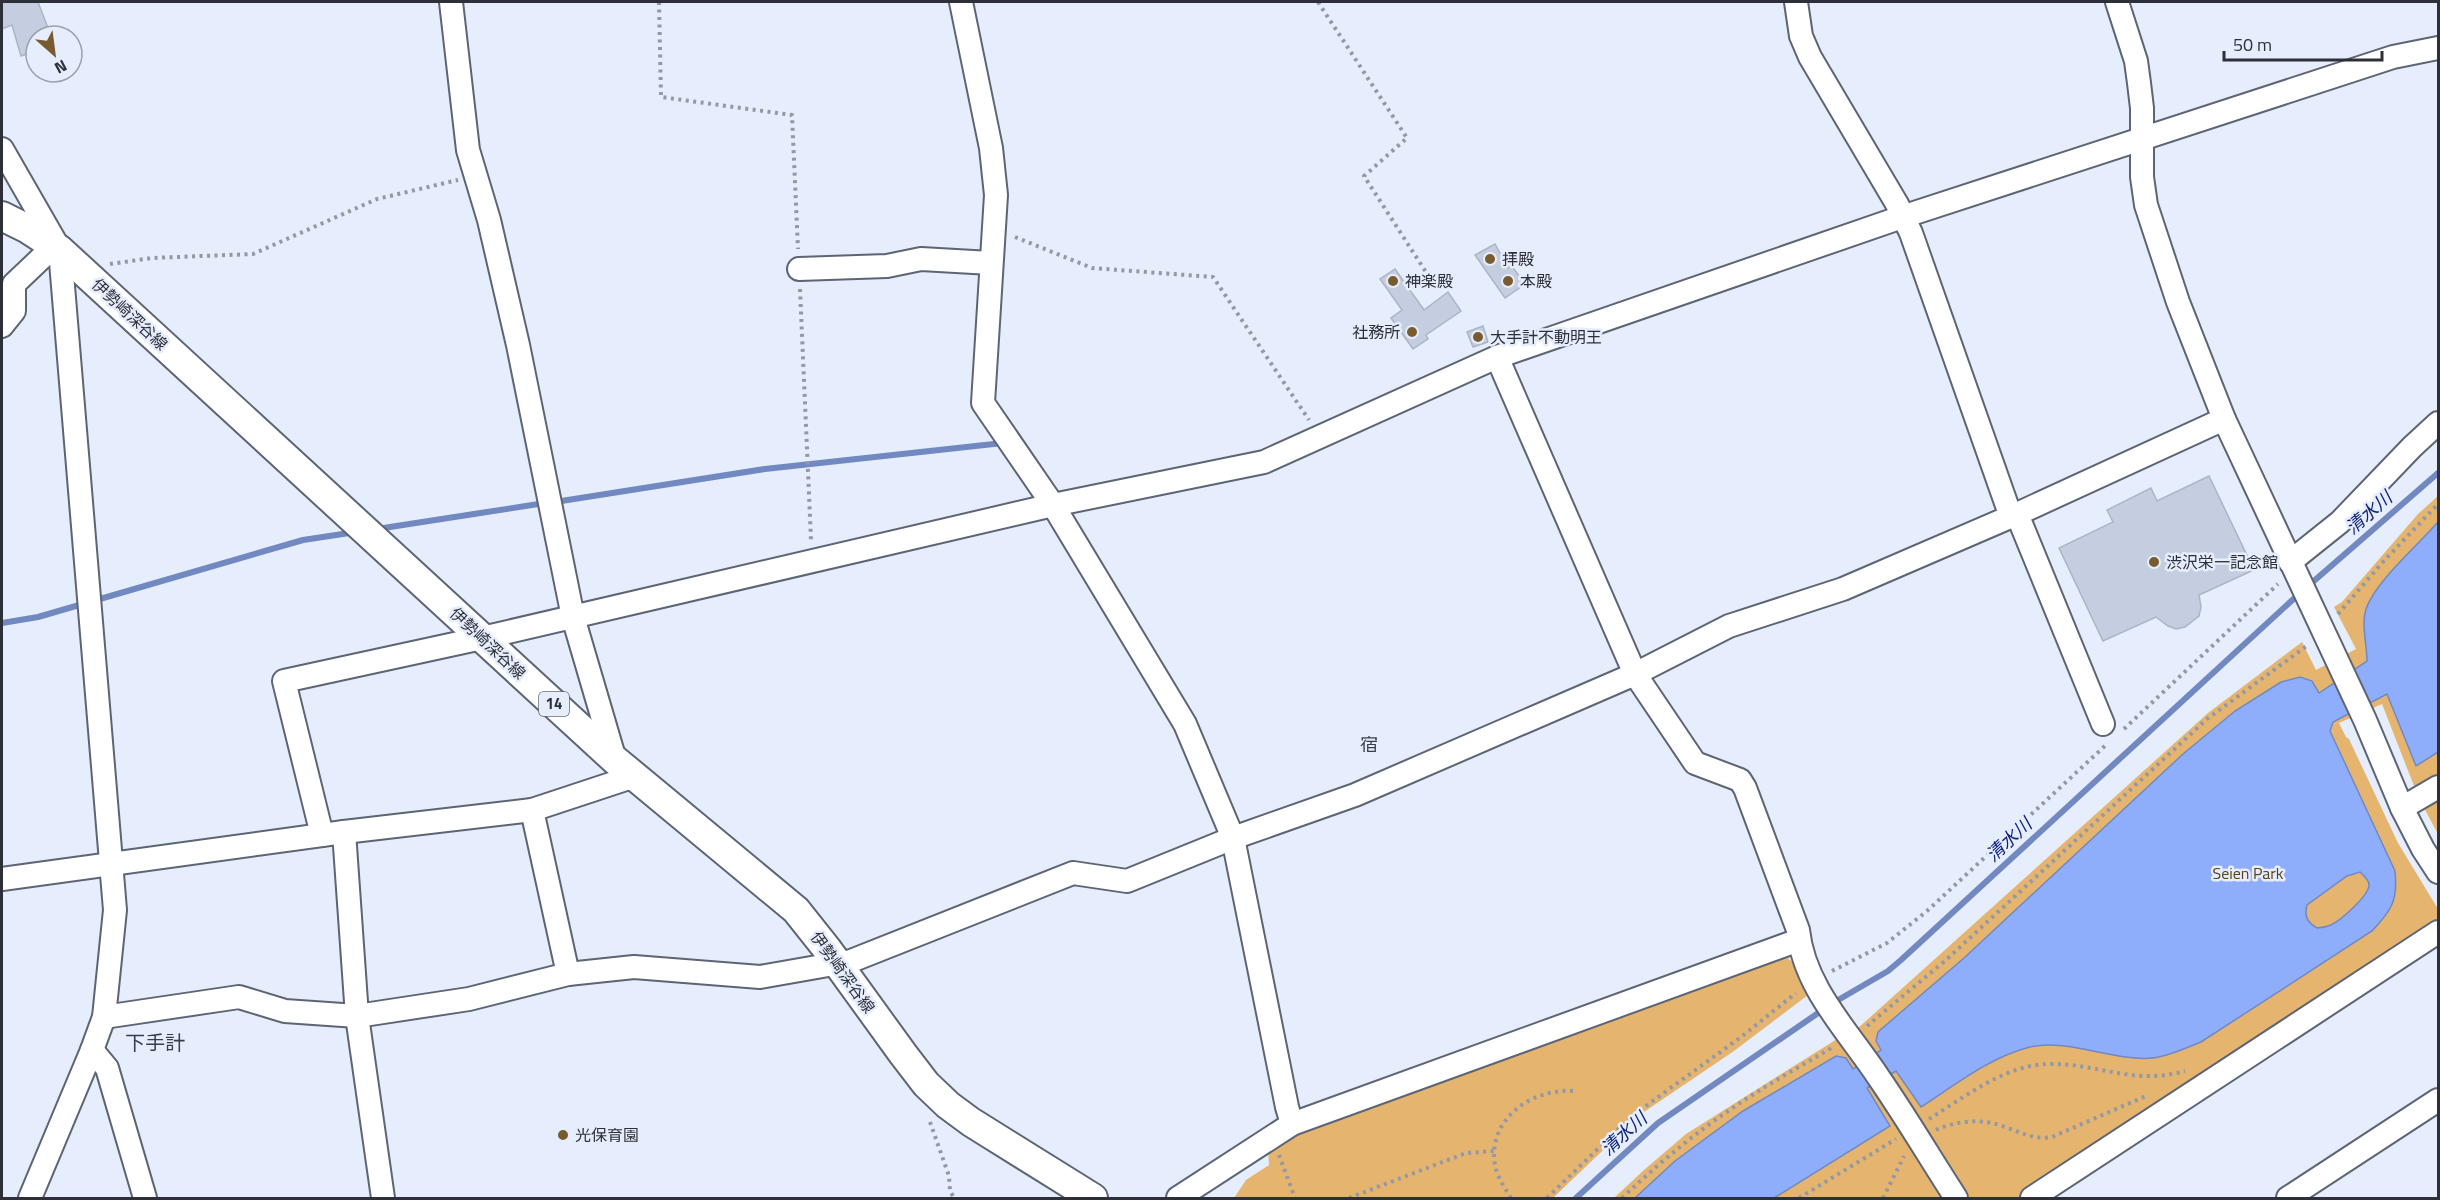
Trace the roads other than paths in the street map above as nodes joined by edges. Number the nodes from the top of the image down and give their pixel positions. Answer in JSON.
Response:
{"nodes":[{"id":1,"x":451,"y":2,"type":"edge"},
{"id":2,"x":961,"y":2,"type":"edge"},
{"id":3,"x":1796,"y":2,"type":"edge"},
{"id":4,"x":2117,"y":2,"type":"edge"},
{"id":5,"x":2439,"y":48,"type":"edge"},
{"id":6,"x":2142,"y":138,"type":"junction"},
{"id":7,"x":2,"y":149,"type":"edge"},
{"id":8,"x":2,"y":216,"type":"edge"},
{"id":9,"x":1902,"y":217,"type":"junction"},
{"id":10,"x":64,"y":255,"type":"junction"},
{"id":11,"x":991,"y":263,"type":"junction"},
{"id":12,"x":799,"y":269,"type":"road end"},
{"id":13,"x":2,"y":326,"type":"edge"},
{"id":14,"x":1497,"y":357,"type":"junction"},
{"id":15,"x":2223,"y":419,"type":"junction"},
{"id":16,"x":2439,"y":423,"type":"edge"},
{"id":17,"x":1053,"y":505,"type":"junction"},
{"id":18,"x":2014,"y":515,"type":"junction"},
{"id":19,"x":2289,"y":573,"type":"junction"},
{"id":20,"x":573,"y":617,"type":"junction"},
{"id":21,"x":482,"y":638,"type":"junction"},
{"id":22,"x":1635,"y":674,"type":"junction"},
{"id":23,"x":2111,"y":732,"type":"road end"},
{"id":24,"x":625,"y":768,"type":"junction"},
{"id":25,"x":2439,"y":787,"type":"edge"},
{"id":26,"x":2402,"y":808,"type":"junction"},
{"id":27,"x":532,"y":810,"type":"junction"},
{"id":28,"x":333,"y":834,"type":"junction"},
{"id":29,"x":1233,"y":838,"type":"junction"},
{"id":30,"x":112,"y":864,"type":"junction"},
{"id":31,"x":2439,"y":872,"type":"edge"},
{"id":32,"x":2,"y":879,"type":"edge"},
{"id":33,"x":2439,"y":932,"type":"edge"},
{"id":34,"x":1798,"y":940,"type":"junction"},
{"id":35,"x":838,"y":964,"type":"junction"},
{"id":36,"x":568,"y":974,"type":"junction"},
{"id":37,"x":357,"y":1016,"type":"junction"},
{"id":38,"x":104,"y":1017,"type":"junction"},
{"id":39,"x":92,"y":1050,"type":"junction"},
{"id":40,"x":2439,"y":1101,"type":"edge"},
{"id":41,"x":1292,"y":1124,"type":"junction"},
{"id":42,"x":30,"y":1198,"type":"edge"},
{"id":43,"x":145,"y":1198,"type":"edge"},
{"id":44,"x":383,"y":1198,"type":"edge"},
{"id":45,"x":1093,"y":1198,"type":"edge"},
{"id":46,"x":1178,"y":1198,"type":"edge"},
{"id":47,"x":1956,"y":1198,"type":"edge"},
{"id":48,"x":2032,"y":1198,"type":"edge"},
{"id":49,"x":2288,"y":1198,"type":"edge"}],
"edges":[{"from":1,"to":20,"type":"street"},
{"from":2,"to":11,"type":"street"},
{"from":3,"to":9,"type":"street"},
{"from":4,"to":6,"type":"street"},
{"from":5,"to":6,"type":"street"},
{"from":6,"to":9,"type":"street"},
{"from":6,"to":15,"type":"street"},
{"from":7,"to":10,"type":"street"},
{"from":8,"to":10,"type":"main road","name":"伊勢崎深谷線","number":"14"},
{"from":9,"to":14,"type":"street"},
{"from":9,"to":18,"type":"street"},
{"from":10,"to":13,"type":"street"},
{"from":10,"to":21,"type":"main road","name":"伊勢崎深谷線","number":"14"},
{"from":10,"to":30,"type":"street"},
{"from":11,"to":12,"type":"street"},
{"from":11,"to":17,"type":"street"},
{"from":14,"to":17,"type":"street"},
{"from":14,"to":22,"type":"street"},
{"from":15,"to":18,"type":"street"},
{"from":15,"to":19,"type":"street"},
{"from":16,"to":19,"type":"street"},
{"from":17,"to":20,"type":"street"},
{"from":17,"to":29,"type":"street"},
{"from":18,"to":22,"type":"street"},
{"from":18,"to":23,"type":"street"},
{"from":19,"to":26,"type":"street"},
{"from":20,"to":21,"type":"street"},
{"from":20,"to":24,"type":"street"},
{"from":21,"to":24,"type":"main road","name":"伊勢崎深谷線","number":"14"},
{"from":21,"to":28,"type":"street"},
{"from":22,"to":29,"type":"street"},
{"from":22,"to":34,"type":"street"},
{"from":24,"to":27,"type":"street"},
{"from":24,"to":35,"type":"main road","name":"伊勢崎深谷線","number":"14"},
{"from":25,"to":26,"type":"street"},
{"from":26,"to":31,"type":"street"},
{"from":27,"to":28,"type":"street"},
{"from":27,"to":36,"type":"street"},
{"from":28,"to":30,"type":"street"},
{"from":28,"to":37,"type":"street"},
{"from":29,"to":35,"type":"street"},
{"from":29,"to":41,"type":"street"},
{"from":30,"to":32,"type":"street"},
{"from":30,"to":38,"type":"street"},
{"from":33,"to":48,"type":"street"},
{"from":34,"to":41,"type":"street"},
{"from":34,"to":47,"type":"street"},
{"from":35,"to":36,"type":"street"},
{"from":35,"to":45,"type":"main road","name":"伊勢崎深谷線","number":"14"},
{"from":36,"to":37,"type":"street"},
{"from":37,"to":38,"type":"street"},
{"from":37,"to":44,"type":"street"},
{"from":38,"to":39,"type":"street"},
{"from":39,"to":42,"type":"street"},
{"from":39,"to":43,"type":"street"},
{"from":40,"to":49,"type":"street"},
{"from":41,"to":46,"type":"street"}]}
